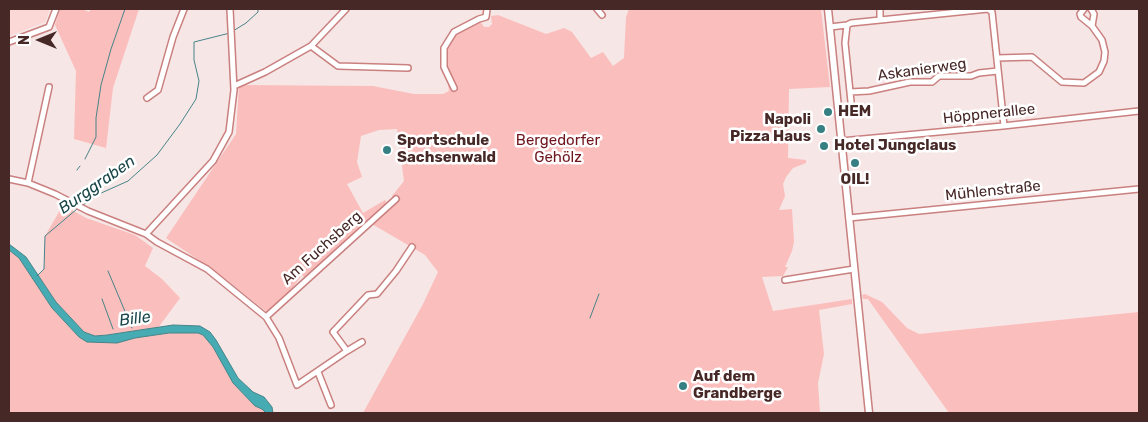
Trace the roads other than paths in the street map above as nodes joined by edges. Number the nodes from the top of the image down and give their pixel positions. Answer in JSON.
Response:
{"nodes":[{"id":1,"x":56,"y":9,"type":"edge"},
{"id":2,"x":184,"y":9,"type":"edge"},
{"id":3,"x":230,"y":9,"type":"edge"},
{"id":4,"x":346,"y":9,"type":"edge"},
{"id":5,"x":487,"y":9,"type":"edge"},
{"id":6,"x":597,"y":9,"type":"edge"},
{"id":7,"x":828,"y":9,"type":"edge"},
{"id":8,"x":880,"y":9,"type":"edge"},
{"id":9,"x":1084,"y":9,"type":"edge"},
{"id":10,"x":1091,"y":9,"type":"edge"},
{"id":11,"x":602,"y":15,"type":"dead end"},
{"id":12,"x":880,"y":20,"type":"junction"},
{"id":13,"x":847,"y":26,"type":"junction"},
{"id":14,"x":1092,"y":26,"type":"junction"},
{"id":15,"x":830,"y":27,"type":"junction"},
{"id":16,"x":9,"y":42,"type":"edge"},
{"id":17,"x":311,"y":46,"type":"junction"},
{"id":18,"x":997,"y":58,"type":"junction"},
{"id":19,"x":408,"y":68,"type":"dead end"},
{"id":20,"x":998,"y":71,"type":"junction"},
{"id":21,"x":234,"y":86,"type":"junction"},
{"id":22,"x":49,"y":87,"type":"dead end"},
{"id":23,"x":454,"y":88,"type":"dead end"},
{"id":24,"x":850,"y":92,"type":"junction"},
{"id":25,"x":148,"y":98,"type":"dead end"},
{"id":26,"x":1139,"y":111,"type":"edge"},
{"id":27,"x":852,"y":112,"type":"dead end"},
{"id":28,"x":1004,"y":126,"type":"junction"},
{"id":29,"x":841,"y":141,"type":"junction"},
{"id":30,"x":9,"y":179,"type":"edge"},
{"id":31,"x":28,"y":183,"type":"junction"},
{"id":32,"x":1139,"y":190,"type":"edge"},
{"id":33,"x":396,"y":199,"type":"dead end"},
{"id":34,"x":849,"y":218,"type":"junction"},
{"id":35,"x":146,"y":234,"type":"junction"},
{"id":36,"x":412,"y":247,"type":"dead end"},
{"id":37,"x":854,"y":270,"type":"junction"},
{"id":38,"x":785,"y":280,"type":"dead end"},
{"id":39,"x":266,"y":317,"type":"junction"},
{"id":40,"x":362,"y":342,"type":"dead end"},
{"id":41,"x":347,"y":351,"type":"junction"},
{"id":42,"x":318,"y":372,"type":"junction"},
{"id":43,"x":331,"y":405,"type":"dead end"},
{"id":44,"x":869,"y":413,"type":"edge"}],
"edges":[{"from":1,"to":16,"type":"street"},
{"from":2,"to":25,"type":"street"},
{"from":3,"to":21,"type":"street"},
{"from":4,"to":17,"type":"street"},
{"from":5,"to":23,"type":"street"},
{"from":6,"to":11,"type":"street"},
{"from":7,"to":15,"type":"main road"},
{"from":8,"to":12,"type":"street"},
{"from":9,"to":14,"type":"street"},
{"from":10,"to":14,"type":"street"},
{"from":12,"to":13,"type":"street"},
{"from":12,"to":18,"type":"street"},
{"from":13,"to":15,"type":"street"},
{"from":13,"to":24,"type":"street"},
{"from":14,"to":18,"type":"street"},
{"from":15,"to":29,"type":"main road"},
{"from":17,"to":19,"type":"street"},
{"from":17,"to":21,"type":"street"},
{"from":18,"to":20,"type":"street"},
{"from":20,"to":24,"type":"street","name":"Askanierweg"},
{"from":20,"to":28,"type":"street"},
{"from":21,"to":35,"type":"street"},
{"from":22,"to":31,"type":"street"},
{"from":24,"to":27,"type":"street"},
{"from":26,"to":28,"type":"street","name":"Höppnerallee"},
{"from":28,"to":29,"type":"street","name":"Höppnerallee"},
{"from":29,"to":34,"type":"main road"},
{"from":30,"to":31,"type":"street"},
{"from":31,"to":35,"type":"street"},
{"from":32,"to":34,"type":"street","name":"Mühlenstraße"},
{"from":33,"to":39,"type":"street","name":"Am Fuchsberg"},
{"from":34,"to":37,"type":"main road"},
{"from":35,"to":39,"type":"street"},
{"from":36,"to":41,"type":"street"},
{"from":37,"to":38,"type":"street"},
{"from":37,"to":44,"type":"main road"},
{"from":39,"to":42,"type":"street"},
{"from":40,"to":41,"type":"street"},
{"from":41,"to":42,"type":"street"},
{"from":42,"to":43,"type":"street"}]}
